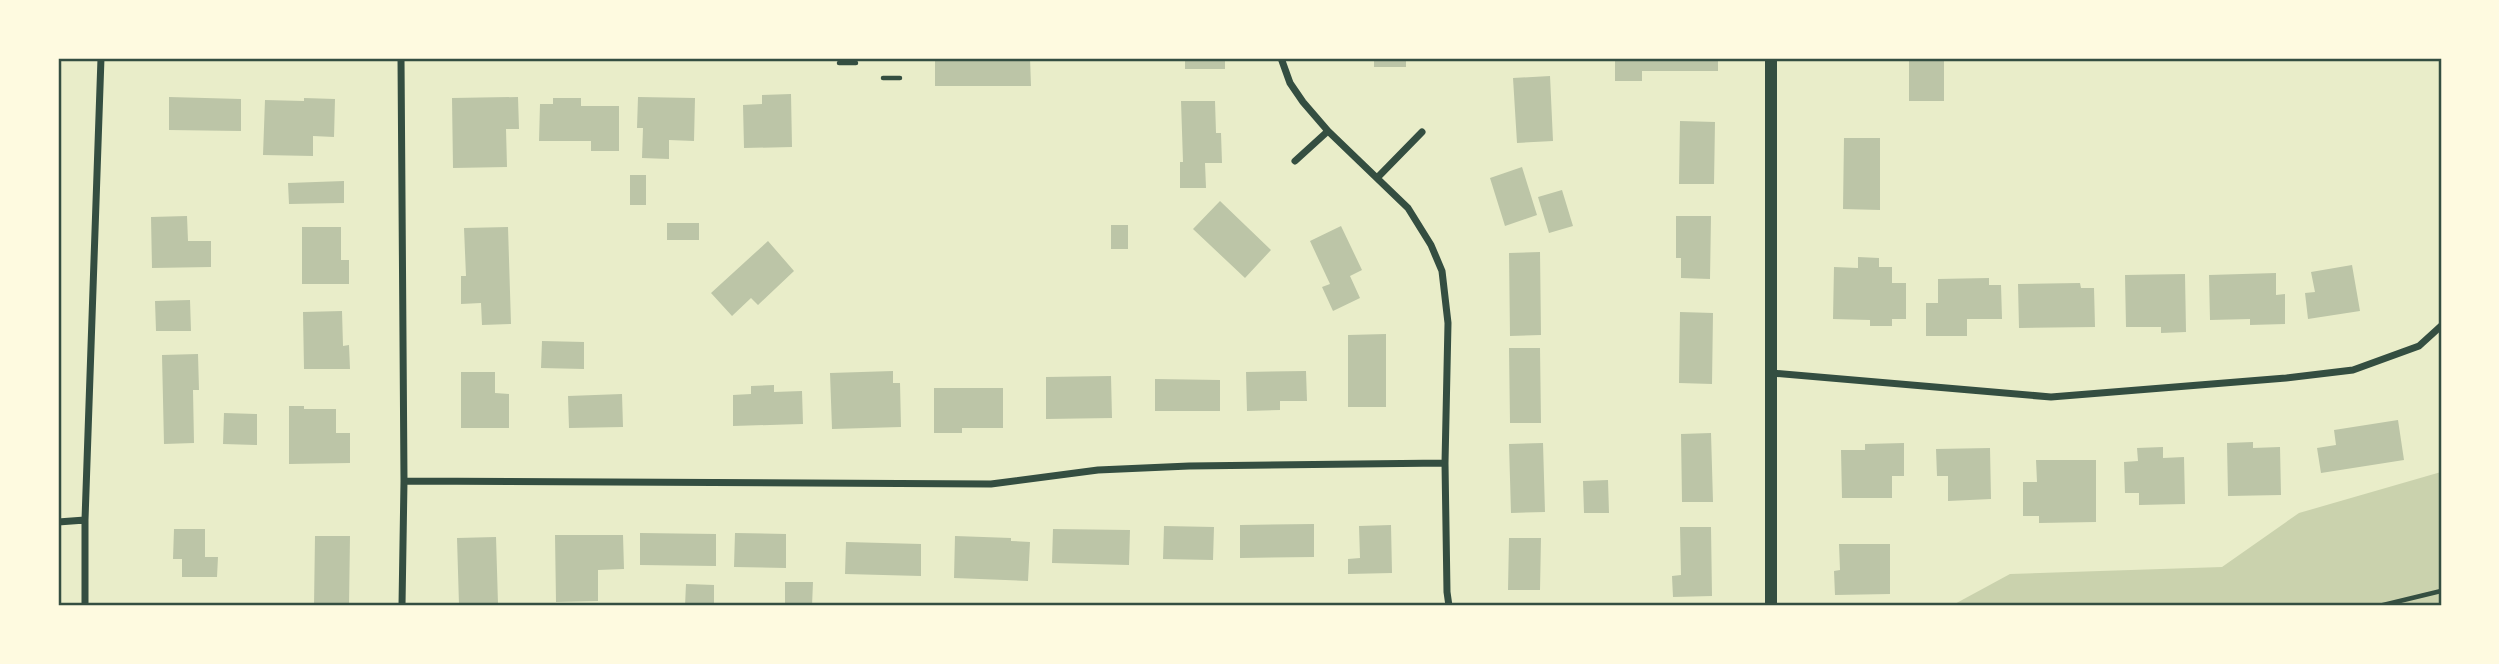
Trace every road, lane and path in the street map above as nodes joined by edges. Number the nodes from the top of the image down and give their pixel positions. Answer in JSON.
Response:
{"nodes":[{"id":1,"x":101,"y":58,"type":"edge"},
{"id":2,"x":401,"y":58,"type":"edge"},
{"id":3,"x":1280,"y":58,"type":"edge"},
{"id":4,"x":1771,"y":58,"type":"edge"},
{"id":5,"x":856,"y":63,"type":"dead end"},
{"id":6,"x":839,"y":64,"type":"dead end"},
{"id":7,"x":883,"y":78,"type":"dead end"},
{"id":8,"x":900,"y":78,"type":"dead end"},
{"id":9,"x":1328,"y":131,"type":"junction"},
{"id":10,"x":1422,"y":132,"type":"dead end"},
{"id":11,"x":1294,"y":161,"type":"dead end"},
{"id":12,"x":1378,"y":177,"type":"junction"},
{"id":13,"x":2441,"y":326,"type":"edge"},
{"id":14,"x":1771,"y":373,"type":"junction"},
{"id":15,"x":1444,"y":463,"type":"junction"},
{"id":16,"x":404,"y":481,"type":"junction"},
{"id":17,"x":85,"y":520,"type":"junction"},
{"id":18,"x":58,"y":522,"type":"edge"},
{"id":19,"x":2441,"y":591,"type":"edge"},
{"id":20,"x":85,"y":606,"type":"edge"},
{"id":21,"x":402,"y":606,"type":"edge"},
{"id":22,"x":1450,"y":606,"type":"edge"},
{"id":23,"x":1771,"y":606,"type":"edge"},
{"id":24,"x":2379,"y":606,"type":"edge"}],
"edges":[{"from":1,"to":17,"type":"street"},
{"from":2,"to":16,"type":"street"},
{"from":3,"to":9,"type":"street"},
{"from":4,"to":14,"type":"street"},
{"from":5,"to":6,"type":"path"},
{"from":7,"to":8,"type":"path"},
{"from":9,"to":11,"type":"street"},
{"from":9,"to":12,"type":"street"},
{"from":10,"to":12,"type":"street"},
{"from":12,"to":15,"type":"street"},
{"from":13,"to":14,"type":"street"},
{"from":14,"to":23,"type":"street"},
{"from":15,"to":16,"type":"street"},
{"from":15,"to":22,"type":"street"},
{"from":16,"to":21,"type":"street"},
{"from":17,"to":18,"type":"street"},
{"from":17,"to":20,"type":"street"},
{"from":19,"to":24,"type":"path"}]}
